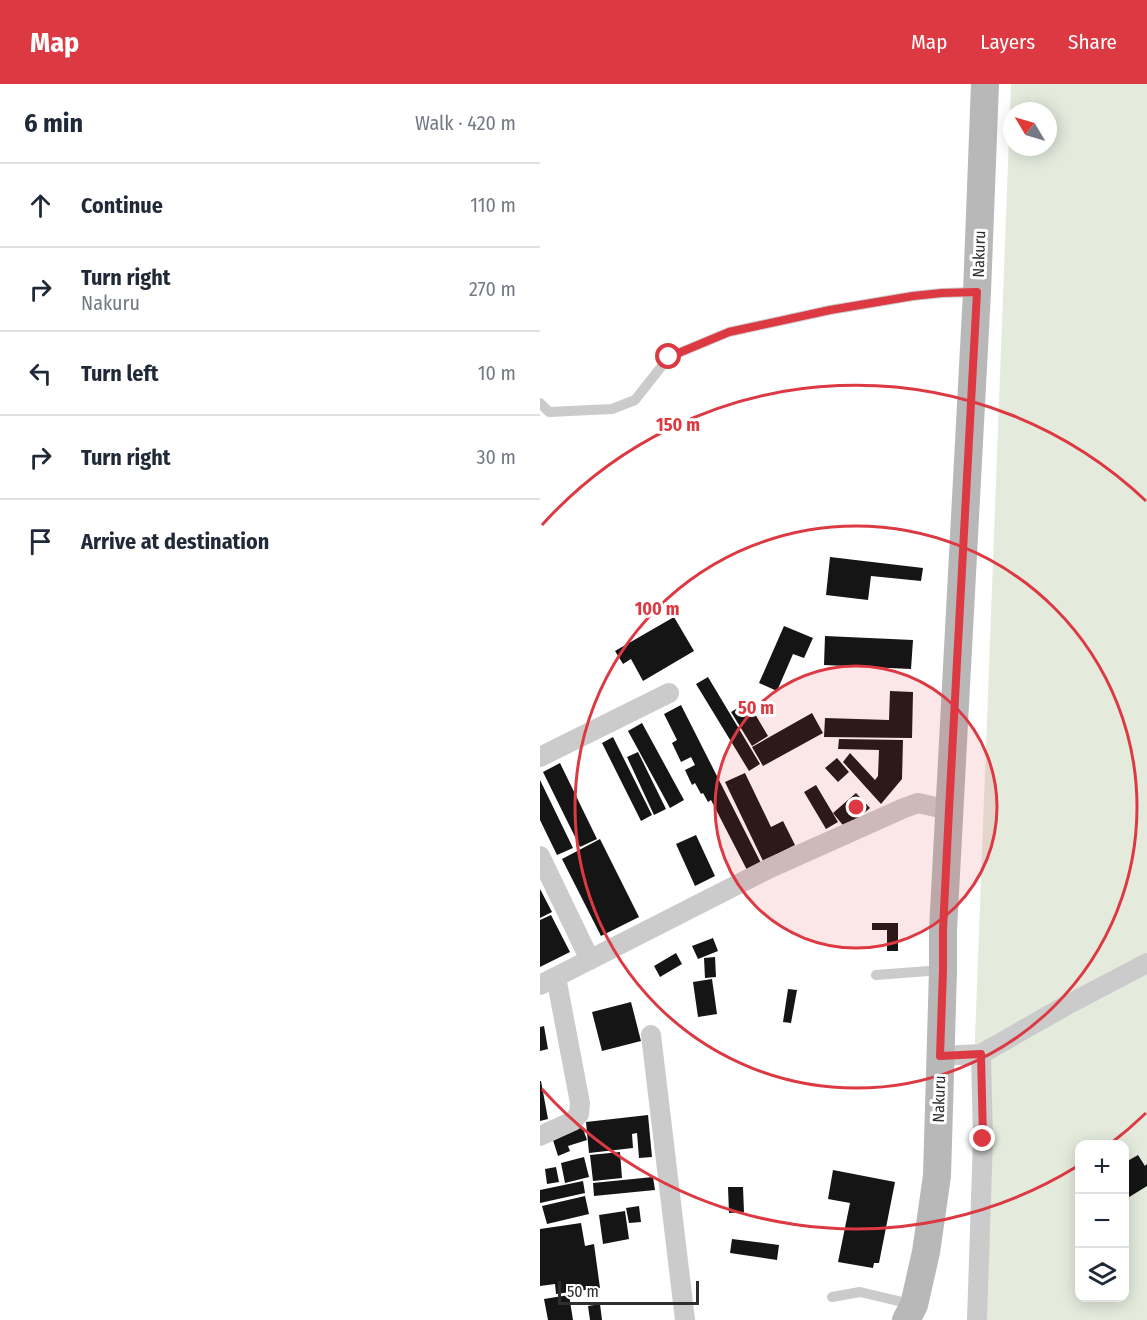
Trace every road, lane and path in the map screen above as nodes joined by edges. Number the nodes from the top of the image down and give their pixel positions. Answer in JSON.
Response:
{"nodes":[{"id":1,"x":985,"y":84,"type":"edge"},
{"id":2,"x":977,"y":292,"type":"junction"},
{"id":3,"x":540,"y":403,"type":"edge"},
{"id":4,"x":669,"y":693,"type":"dead end"},
{"id":5,"x":540,"y":757,"type":"edge"},
{"id":6,"x":949,"y":810,"type":"junction"},
{"id":7,"x":540,"y":856,"type":"edge"},
{"id":8,"x":590,"y":960,"type":"junction"},
{"id":9,"x":1147,"y":963,"type":"edge"},
{"id":10,"x":943,"y":970,"type":"junction"},
{"id":11,"x":876,"y":975,"type":"dead end"},
{"id":12,"x":548,"y":981,"type":"edge"},
{"id":13,"x":651,"y":1035,"type":"dead end"},
{"id":14,"x":981,"y":1054,"type":"junction"},
{"id":15,"x":940,"y":1056,"type":"junction"},
{"id":16,"x":540,"y":1136,"type":"edge"},
{"id":17,"x":832,"y":1297,"type":"dead end"},
{"id":18,"x":910,"y":1313,"type":"edge"},
{"id":19,"x":685,"y":1320,"type":"edge"},
{"id":20,"x":977,"y":1320,"type":"edge"}],
"edges":[{"from":1,"to":2,"type":"main road","name":"Nakuru"},
{"from":2,"to":3,"type":"lane"},
{"from":2,"to":6,"type":"main road","name":"Nakuru"},
{"from":4,"to":5,"type":"street"},
{"from":6,"to":8,"type":"street"},
{"from":6,"to":10,"type":"main road","name":"Nakuru"},
{"from":7,"to":8,"type":"street"},
{"from":8,"to":12,"type":"street"},
{"from":9,"to":14,"type":"street"},
{"from":10,"to":11,"type":"lane"},
{"from":10,"to":15,"type":"main road","name":"Nakuru"},
{"from":12,"to":16,"type":"street"},
{"from":13,"to":19,"type":"street"},
{"from":14,"to":15,"type":"street"},
{"from":14,"to":20,"type":"street"},
{"from":15,"to":18,"type":"main road","name":"Nakuru"},
{"from":17,"to":18,"type":"lane"}]}
